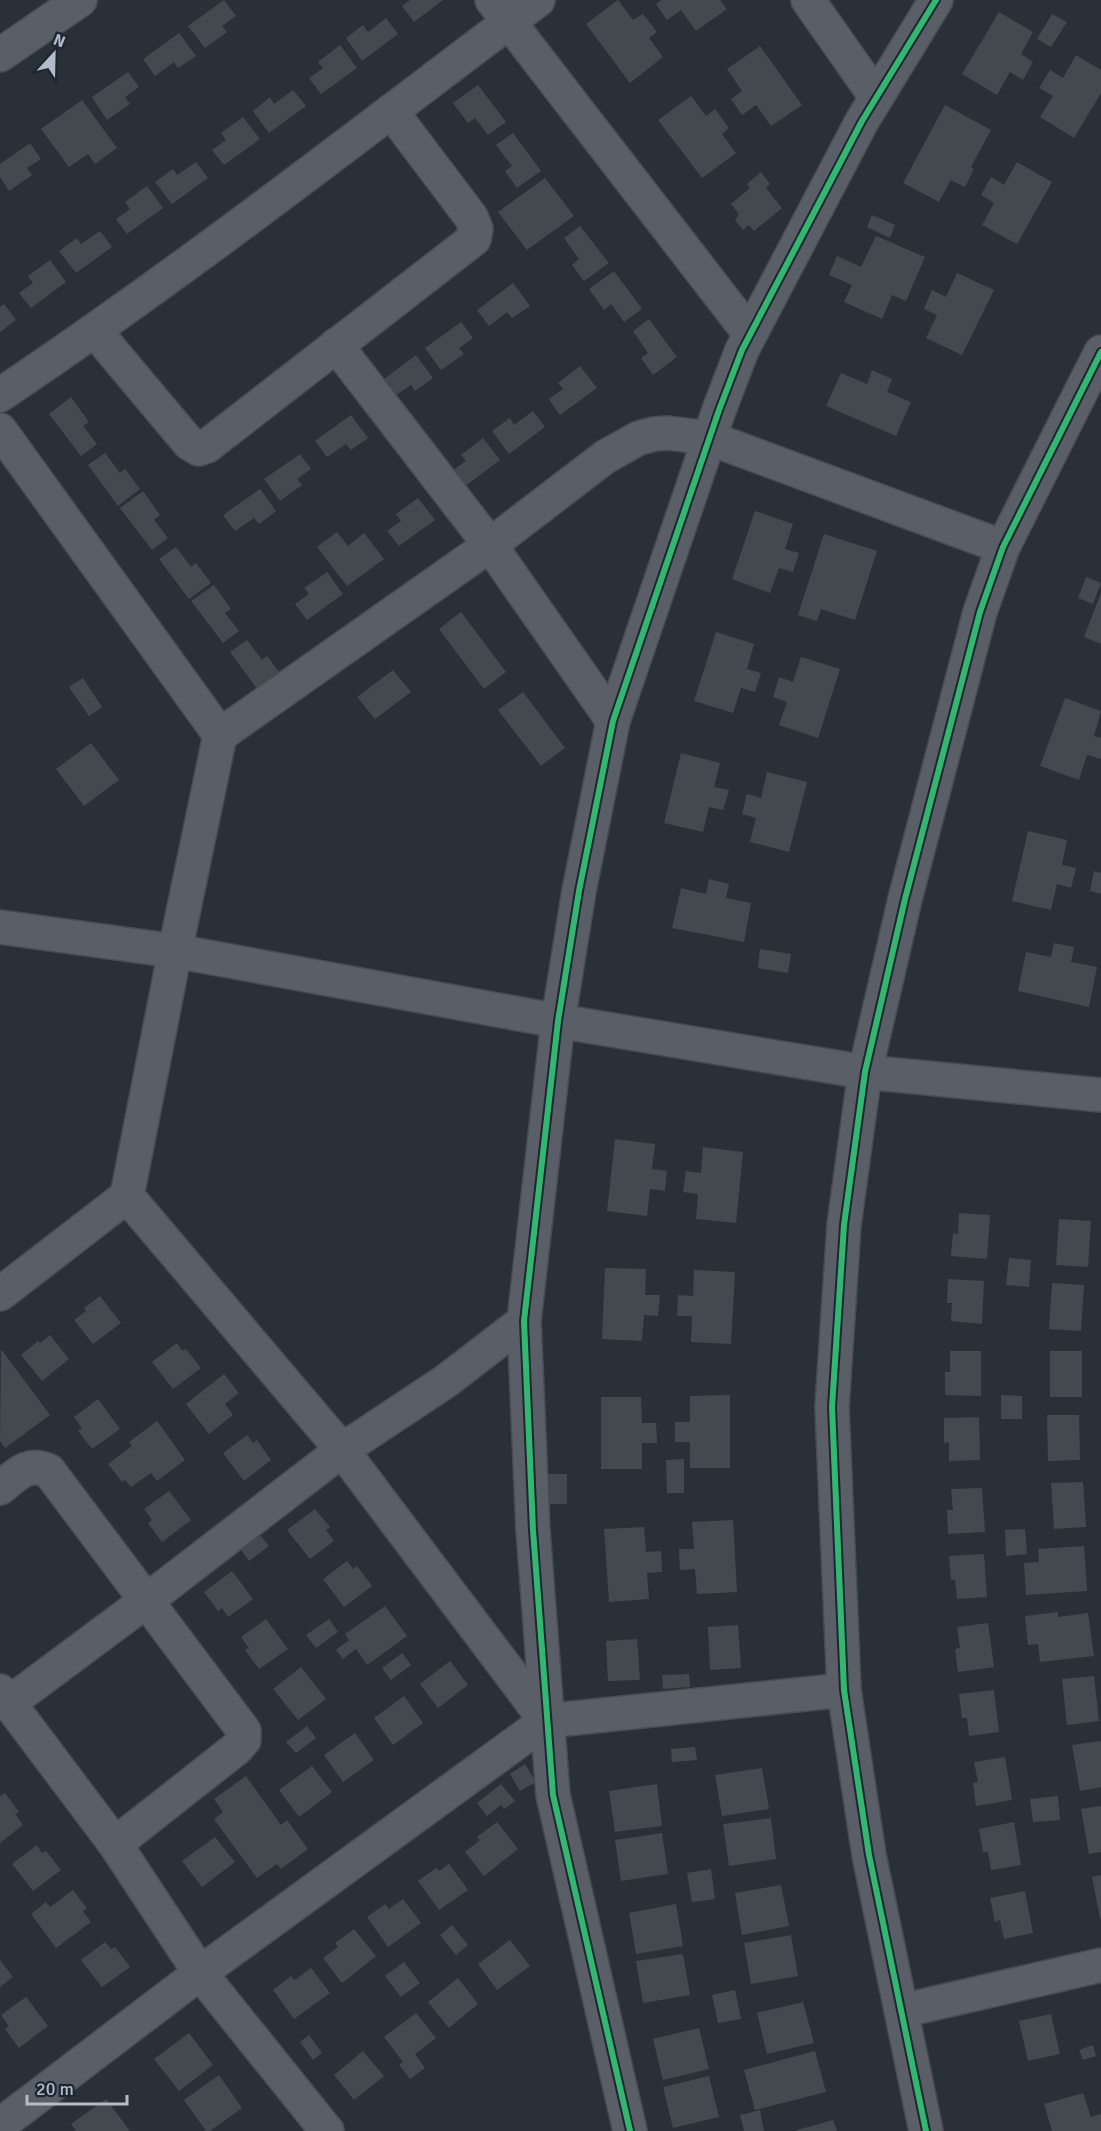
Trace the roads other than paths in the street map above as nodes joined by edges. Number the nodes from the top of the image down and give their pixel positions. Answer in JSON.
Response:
{"nodes":[{"id":1,"x":538,"y":0,"type":"edge"},
{"id":2,"x":808,"y":0,"type":"edge"},
{"id":3,"x":936,"y":0,"type":"edge"},
{"id":4,"x":68,"y":3,"type":"edge"},
{"id":5,"x":501,"y":11,"type":"edge"},
{"id":6,"x":0,"y":55,"type":"edge"},
{"id":7,"x":876,"y":97,"type":"junction"},
{"id":8,"x":392,"y":111,"type":"junction"},
{"id":9,"x":95,"y":332,"type":"junction"},
{"id":10,"x":750,"y":334,"type":"junction"},
{"id":11,"x":336,"y":345,"type":"junction"},
{"id":12,"x":1101,"y":352,"type":"edge"},
{"id":13,"x":0,"y":395,"type":"edge"},
{"id":14,"x":0,"y":430,"type":"edge"},
{"id":15,"x":709,"y":438,"type":"junction"},
{"id":16,"x":490,"y":545,"type":"junction"},
{"id":17,"x":1004,"y":547,"type":"junction"},
{"id":18,"x":613,"y":721,"type":"junction"},
{"id":19,"x":220,"y":735,"type":"junction"},
{"id":20,"x":0,"y":927,"type":"edge"},
{"id":21,"x":175,"y":951,"type":"junction"},
{"id":22,"x":558,"y":1021,"type":"junction"},
{"id":23,"x":865,"y":1072,"type":"junction"},
{"id":24,"x":1101,"y":1095,"type":"edge"},
{"id":25,"x":127,"y":1196,"type":"junction"},
{"id":26,"x":0,"y":1294,"type":"edge"},
{"id":27,"x":524,"y":1321,"type":"junction"},
{"id":28,"x":342,"y":1450,"type":"junction"},
{"id":29,"x":0,"y":1488,"type":"edge"},
{"id":30,"x":146,"y":1601,"type":"junction"},
{"id":31,"x":844,"y":1690,"type":"junction"},
{"id":32,"x":4,"y":1697,"type":"edge"},
{"id":33,"x":546,"y":1720,"type":"junction"},
{"id":34,"x":115,"y":1844,"type":"junction"},
{"id":35,"x":1101,"y":1965,"type":"edge"},
{"id":36,"x":200,"y":1973,"type":"junction"},
{"id":37,"x":901,"y":2011,"type":"junction"},
{"id":38,"x":0,"y":2125,"type":"edge"},
{"id":39,"x":327,"y":2131,"type":"edge"},
{"id":40,"x":630,"y":2131,"type":"edge"},
{"id":41,"x":926,"y":2131,"type":"edge"}],
"edges":[{"from":1,"to":5,"type":"street"},
{"from":2,"to":7,"type":"street"},
{"from":3,"to":7,"type":"street"},
{"from":4,"to":6,"type":"street"},
{"from":5,"to":8,"type":"street"},
{"from":5,"to":10,"type":"street"},
{"from":7,"to":10,"type":"street"},
{"from":8,"to":9,"type":"street"},
{"from":8,"to":11,"type":"street"},
{"from":9,"to":11,"type":"street"},
{"from":9,"to":13,"type":"street"},
{"from":10,"to":15,"type":"street"},
{"from":11,"to":16,"type":"street"},
{"from":12,"to":17,"type":"street"},
{"from":14,"to":19,"type":"street"},
{"from":15,"to":16,"type":"street"},
{"from":15,"to":17,"type":"street"},
{"from":15,"to":18,"type":"street"},
{"from":16,"to":18,"type":"street"},
{"from":16,"to":19,"type":"street"},
{"from":17,"to":23,"type":"street"},
{"from":18,"to":22,"type":"street"},
{"from":19,"to":21,"type":"street"},
{"from":20,"to":21,"type":"street"},
{"from":21,"to":22,"type":"street"},
{"from":21,"to":25,"type":"street"},
{"from":22,"to":23,"type":"street"},
{"from":22,"to":27,"type":"street"},
{"from":23,"to":24,"type":"street"},
{"from":23,"to":31,"type":"street"},
{"from":25,"to":26,"type":"street"},
{"from":25,"to":28,"type":"street"},
{"from":27,"to":28,"type":"street"},
{"from":27,"to":33,"type":"street"},
{"from":28,"to":30,"type":"street"},
{"from":28,"to":33,"type":"street"},
{"from":29,"to":30,"type":"street"},
{"from":30,"to":32,"type":"street"},
{"from":30,"to":34,"type":"street"},
{"from":31,"to":33,"type":"street"},
{"from":31,"to":37,"type":"street"},
{"from":32,"to":34,"type":"street"},
{"from":33,"to":36,"type":"street"},
{"from":33,"to":40,"type":"street"},
{"from":34,"to":36,"type":"street"},
{"from":35,"to":37,"type":"street"},
{"from":36,"to":38,"type":"street"},
{"from":36,"to":39,"type":"street"},
{"from":37,"to":41,"type":"street"}]}
